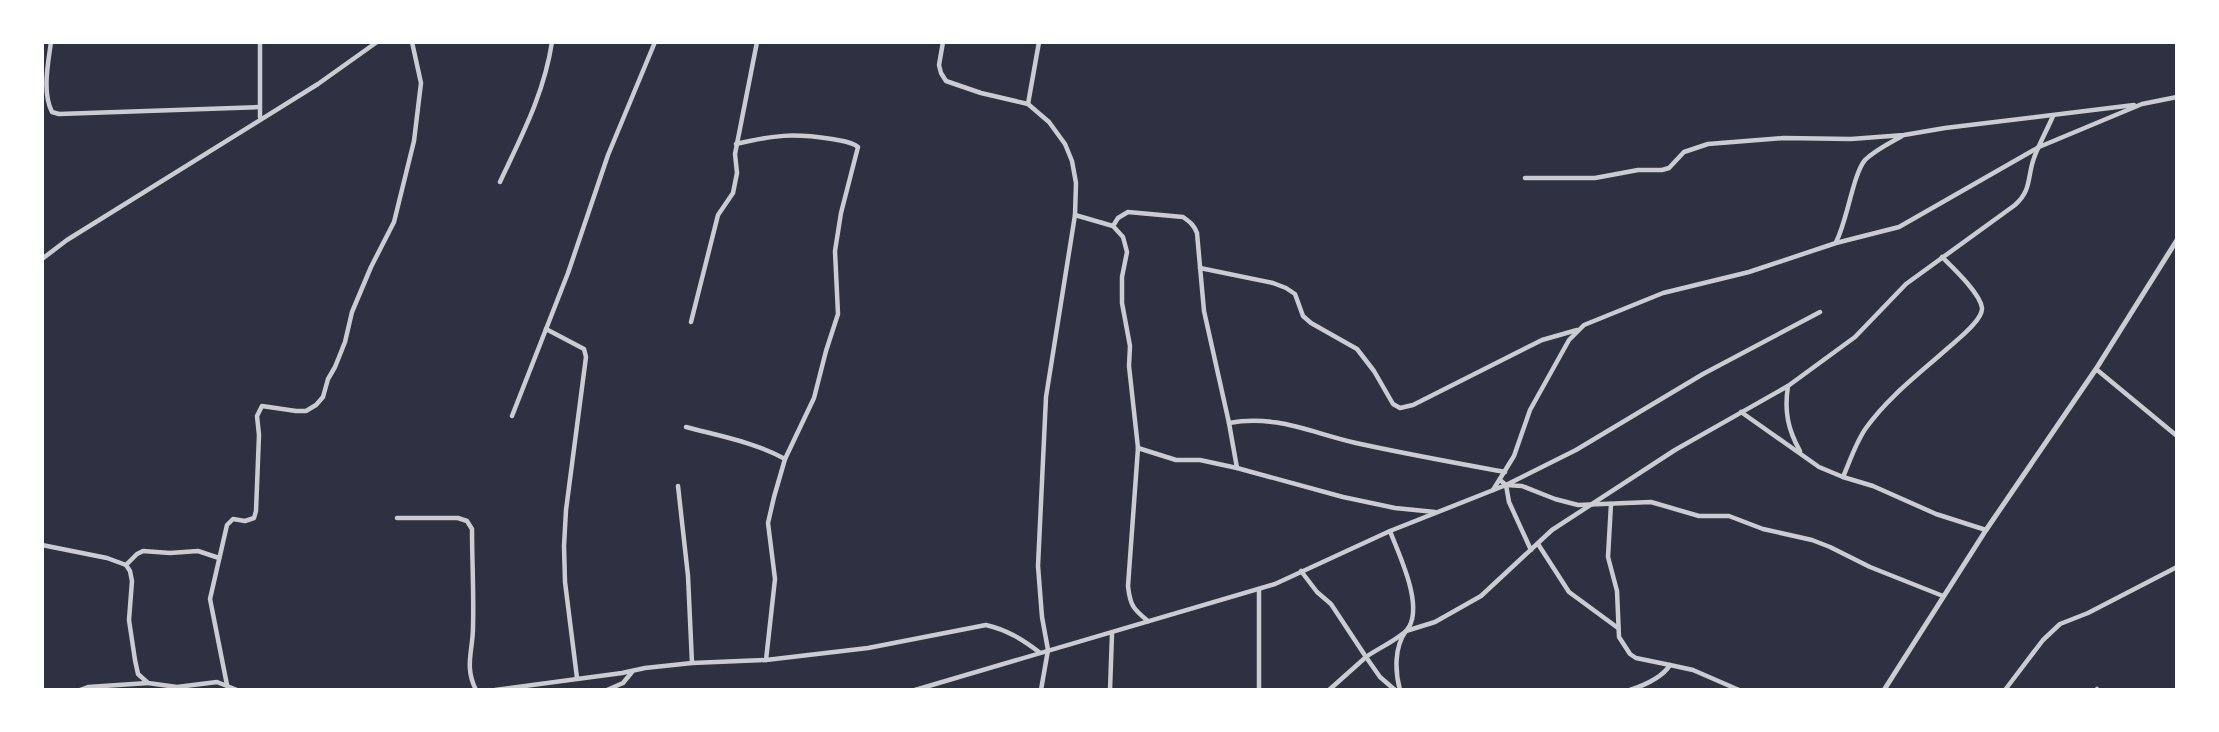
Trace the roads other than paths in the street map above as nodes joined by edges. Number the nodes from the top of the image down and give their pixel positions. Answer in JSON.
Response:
{"nodes":[{"id":1,"x":51,"y":42,"type":"edge"},
{"id":2,"x":260,"y":42,"type":"edge"},
{"id":3,"x":377,"y":42,"type":"edge"},
{"id":4,"x":412,"y":42,"type":"edge"},
{"id":5,"x":552,"y":42,"type":"edge"},
{"id":6,"x":655,"y":42,"type":"edge"},
{"id":7,"x":757,"y":42,"type":"edge"},
{"id":8,"x":943,"y":42,"type":"edge"},
{"id":9,"x":1038,"y":42,"type":"edge"},
{"id":10,"x":2177,"y":97,"type":"edge"},
{"id":11,"x":1028,"y":104,"type":"junction"},
{"id":12,"x":2142,"y":104,"type":"junction"},
{"id":13,"x":260,"y":107,"type":"junction"},
{"id":14,"x":2053,"y":116,"type":"junction"},
{"id":15,"x":260,"y":118,"type":"junction"},
{"id":16,"x":1905,"y":135,"type":"junction"},
{"id":17,"x":736,"y":144,"type":"junction"},
{"id":18,"x":2039,"y":147,"type":"junction"},
{"id":19,"x":1525,"y":178,"type":"dead end"},
{"id":20,"x":500,"y":182,"type":"dead end"},
{"id":21,"x":1075,"y":215,"type":"junction"},
{"id":22,"x":1113,"y":226,"type":"junction"},
{"id":23,"x":2177,"y":240,"type":"edge"},
{"id":24,"x":1836,"y":243,"type":"junction"},
{"id":25,"x":1942,"y":257,"type":"junction"},
{"id":26,"x":42,"y":259,"type":"edge"},
{"id":27,"x":1200,"y":268,"type":"junction"},
{"id":28,"x":1820,"y":312,"type":"dead end"},
{"id":29,"x":691,"y":322,"type":"dead end"},
{"id":30,"x":546,"y":329,"type":"junction"},
{"id":31,"x":1578,"y":330,"type":"junction"},
{"id":32,"x":2095,"y":369,"type":"junction"},
{"id":33,"x":1788,"y":386,"type":"junction"},
{"id":34,"x":1741,"y":412,"type":"junction"},
{"id":35,"x":512,"y":416,"type":"dead end"},
{"id":36,"x":1230,"y":423,"type":"junction"},
{"id":37,"x":686,"y":427,"type":"dead end"},
{"id":38,"x":2177,"y":436,"type":"edge"},
{"id":39,"x":1138,"y":448,"type":"junction"},
{"id":40,"x":1802,"y":455,"type":"junction"},
{"id":41,"x":785,"y":459,"type":"junction"},
{"id":42,"x":1237,"y":468,"type":"junction"},
{"id":43,"x":1505,"y":472,"type":"junction"},
{"id":44,"x":1843,"y":477,"type":"junction"},
{"id":45,"x":1500,"y":480,"type":"junction"},
{"id":46,"x":1506,"y":485,"type":"junction"},
{"id":47,"x":678,"y":486,"type":"dead end"},
{"id":48,"x":1493,"y":490,"type":"junction"},
{"id":49,"x":1611,"y":504,"type":"junction"},
{"id":50,"x":1588,"y":506,"type":"junction"},
{"id":51,"x":1440,"y":512,"type":"junction"},
{"id":52,"x":397,"y":518,"type":"dead end"},
{"id":53,"x":1986,"y":530,"type":"junction"},
{"id":54,"x":1390,"y":531,"type":"junction"},
{"id":55,"x":1538,"y":544,"type":"junction"},
{"id":56,"x":42,"y":545,"type":"edge"},
{"id":57,"x":1531,"y":550,"type":"junction"},
{"id":58,"x":219,"y":558,"type":"junction"},
{"id":59,"x":126,"y":565,"type":"junction"},
{"id":60,"x":2177,"y":567,"type":"edge"},
{"id":61,"x":1301,"y":571,"type":"junction"},
{"id":62,"x":1259,"y":589,"type":"junction"},
{"id":63,"x":1943,"y":596,"type":"junction"},
{"id":64,"x":1148,"y":621,"type":"junction"},
{"id":65,"x":1618,"y":628,"type":"junction"},
{"id":66,"x":1406,"y":631,"type":"junction"},
{"id":67,"x":1112,"y":634,"type":"junction"},
{"id":68,"x":1048,"y":650,"type":"junction"},
{"id":69,"x":1040,"y":653,"type":"junction"},
{"id":70,"x":1366,"y":657,"type":"junction"},
{"id":71,"x":766,"y":660,"type":"junction"},
{"id":72,"x":692,"y":663,"type":"junction"},
{"id":73,"x":1670,"y":665,"type":"junction"},
{"id":74,"x":633,"y":671,"type":"junction"},
{"id":75,"x":577,"y":678,"type":"junction"},
{"id":76,"x":148,"y":683,"type":"junction"},
{"id":77,"x":227,"y":685,"type":"junction"},
{"id":78,"x":80,"y":690,"type":"edge"},
{"id":79,"x":237,"y":690,"type":"edge"},
{"id":80,"x":476,"y":690,"type":"edge"},
{"id":81,"x":495,"y":690,"type":"edge"},
{"id":82,"x":607,"y":690,"type":"edge"},
{"id":83,"x":915,"y":690,"type":"edge"},
{"id":84,"x":1041,"y":690,"type":"edge"},
{"id":85,"x":1110,"y":690,"type":"edge"},
{"id":86,"x":1259,"y":690,"type":"edge"},
{"id":87,"x":1329,"y":690,"type":"edge"},
{"id":88,"x":1397,"y":690,"type":"edge"},
{"id":89,"x":1630,"y":690,"type":"edge"},
{"id":90,"x":1739,"y":690,"type":"edge"},
{"id":91,"x":1884,"y":690,"type":"edge"},
{"id":92,"x":2005,"y":690,"type":"edge"}],
"edges":[{"from":1,"to":13,"type":"street"},
{"from":2,"to":13,"type":"street"},
{"from":3,"to":15,"type":"street"},
{"from":4,"to":58,"type":"street"},
{"from":5,"to":20,"type":"street"},
{"from":6,"to":30,"type":"street"},
{"from":7,"to":17,"type":"street"},
{"from":8,"to":11,"type":"street"},
{"from":9,"to":11,"type":"street"},
{"from":10,"to":12,"type":"street"},
{"from":11,"to":21,"type":"street"},
{"from":12,"to":14,"type":"street"},
{"from":12,"to":18,"type":"street"},
{"from":13,"to":15,"type":"street"},
{"from":14,"to":16,"type":"street"},
{"from":14,"to":18,"type":"street"},
{"from":15,"to":26,"type":"street"},
{"from":16,"to":19,"type":"street"},
{"from":16,"to":24,"type":"street"},
{"from":17,"to":29,"type":"street"},
{"from":17,"to":41,"type":"street"},
{"from":18,"to":24,"type":"street"},
{"from":18,"to":25,"type":"street"},
{"from":21,"to":22,"type":"street"},
{"from":21,"to":68,"type":"street"},
{"from":22,"to":27,"type":"street"},
{"from":22,"to":39,"type":"street"},
{"from":23,"to":32,"type":"street"},
{"from":24,"to":31,"type":"street"},
{"from":25,"to":33,"type":"street"},
{"from":25,"to":44,"type":"street"},
{"from":27,"to":31,"type":"street"},
{"from":27,"to":36,"type":"street"},
{"from":28,"to":46,"type":"street"},
{"from":30,"to":35,"type":"street"},
{"from":30,"to":75,"type":"street"},
{"from":31,"to":43,"type":"street"},
{"from":32,"to":38,"type":"street"},
{"from":32,"to":53,"type":"street"},
{"from":33,"to":34,"type":"street"},
{"from":33,"to":40,"type":"street"},
{"from":34,"to":40,"type":"street"},
{"from":34,"to":50,"type":"street"},
{"from":36,"to":42,"type":"street"},
{"from":36,"to":43,"type":"street"},
{"from":37,"to":41,"type":"street"},
{"from":39,"to":42,"type":"street"},
{"from":39,"to":64,"type":"street"},
{"from":40,"to":44,"type":"street"},
{"from":41,"to":71,"type":"street"},
{"from":42,"to":51,"type":"street"},
{"from":43,"to":45,"type":"street"},
{"from":44,"to":53,"type":"street"},
{"from":45,"to":46,"type":"street"},
{"from":45,"to":48,"type":"street"},
{"from":46,"to":48,"type":"street"},
{"from":46,"to":50,"type":"street"},
{"from":46,"to":57,"type":"street"},
{"from":47,"to":72,"type":"street"},
{"from":48,"to":51,"type":"street"},
{"from":49,"to":50,"type":"street"},
{"from":49,"to":63,"type":"street"},
{"from":49,"to":65,"type":"street"},
{"from":50,"to":55,"type":"street"},
{"from":51,"to":54,"type":"street"},
{"from":52,"to":80,"type":"street"},
{"from":53,"to":63,"type":"street"},
{"from":54,"to":61,"type":"street"},
{"from":54,"to":66,"type":"street"},
{"from":55,"to":57,"type":"street"},
{"from":55,"to":65,"type":"street"},
{"from":56,"to":59,"type":"street"},
{"from":57,"to":66,"type":"street"},
{"from":58,"to":59,"type":"street"},
{"from":58,"to":77,"type":"street"},
{"from":59,"to":76,"type":"street"},
{"from":60,"to":92,"type":"street"},
{"from":61,"to":62,"type":"street"},
{"from":61,"to":70,"type":"street"},
{"from":62,"to":64,"type":"street"},
{"from":62,"to":86,"type":"street"},
{"from":63,"to":91,"type":"street"},
{"from":64,"to":67,"type":"street"},
{"from":65,"to":73,"type":"street"},
{"from":66,"to":70,"type":"street"},
{"from":66,"to":88,"type":"street"},
{"from":67,"to":68,"type":"street"},
{"from":67,"to":85,"type":"street"},
{"from":68,"to":69,"type":"street"},
{"from":68,"to":84,"type":"street"},
{"from":69,"to":71,"type":"street"},
{"from":69,"to":83,"type":"street"},
{"from":70,"to":87,"type":"street"},
{"from":70,"to":88,"type":"street"},
{"from":71,"to":72,"type":"street"},
{"from":72,"to":74,"type":"street"},
{"from":73,"to":89,"type":"street"},
{"from":73,"to":90,"type":"street"},
{"from":74,"to":75,"type":"street"},
{"from":74,"to":82,"type":"street"},
{"from":75,"to":81,"type":"street"},
{"from":76,"to":77,"type":"street"},
{"from":76,"to":78,"type":"street"},
{"from":77,"to":79,"type":"street"}]}
